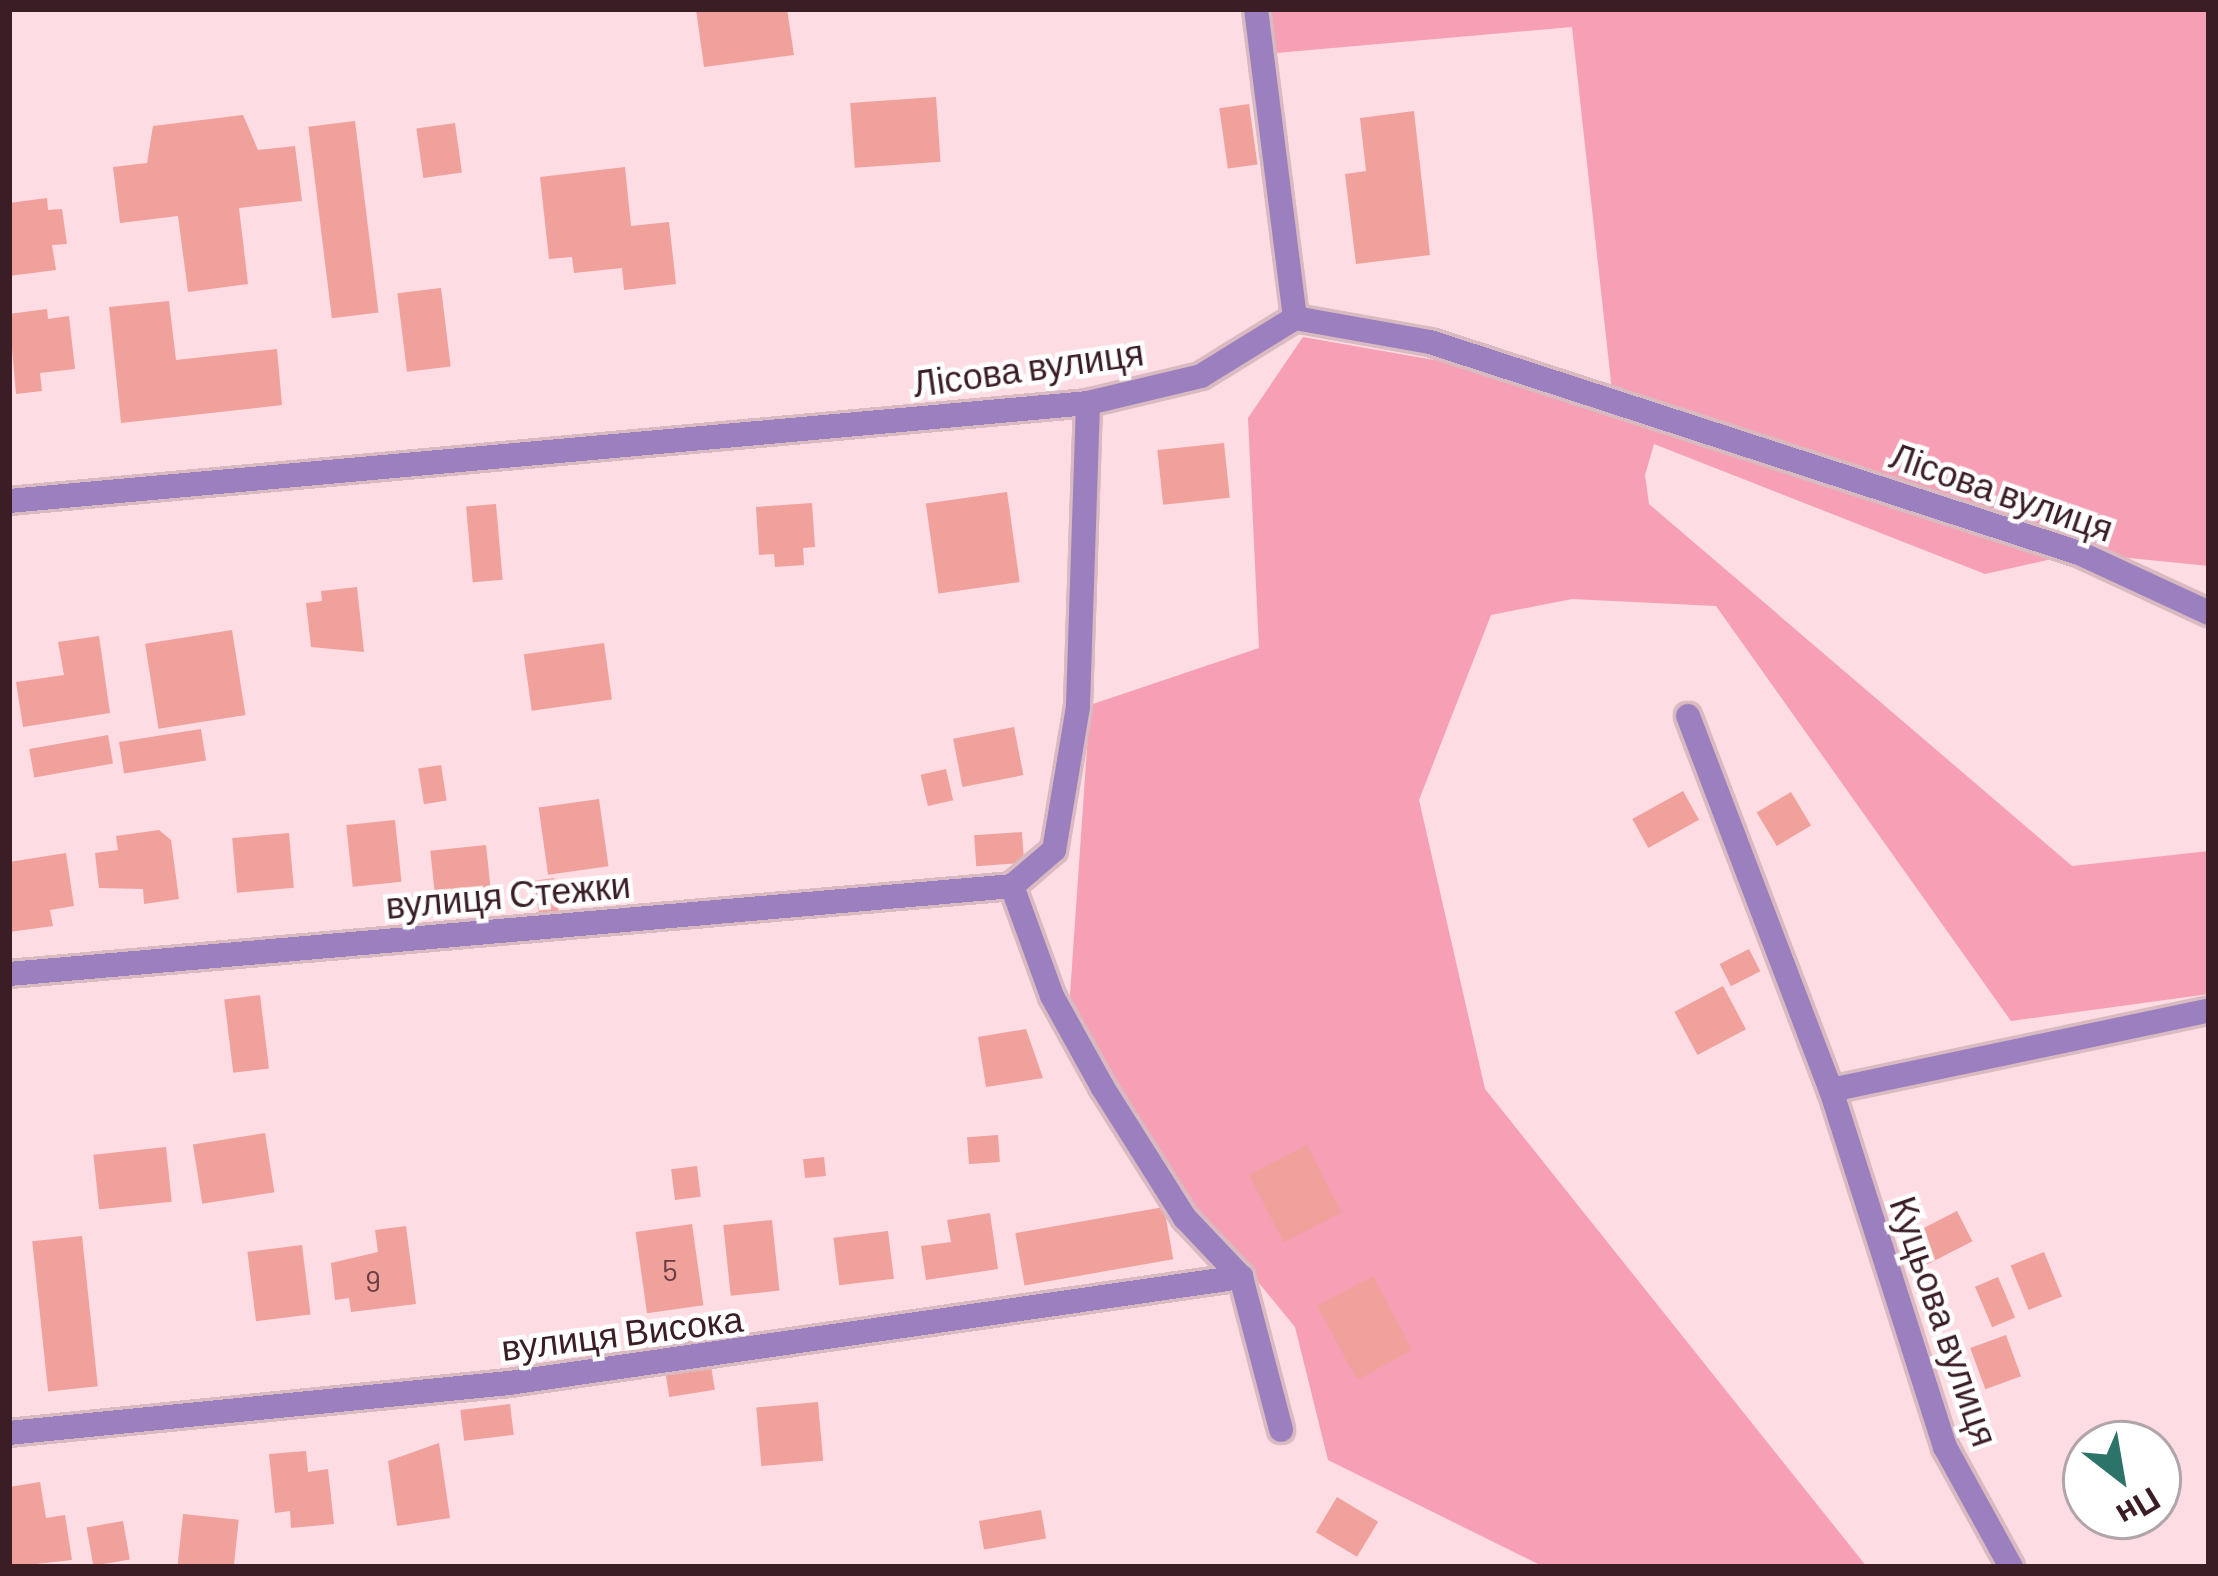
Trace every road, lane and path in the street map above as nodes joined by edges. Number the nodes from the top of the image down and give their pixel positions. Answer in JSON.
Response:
{"nodes":[{"id":1,"x":1256,"y":9,"type":"edge"},
{"id":2,"x":1295,"y":318,"type":"junction"},
{"id":3,"x":1088,"y":403,"type":"junction"},
{"id":4,"x":9,"y":501,"type":"edge"},
{"id":5,"x":2209,"y":613,"type":"edge"},
{"id":6,"x":1688,"y":716,"type":"dead end"},
{"id":7,"x":1012,"y":886,"type":"junction"},
{"id":8,"x":9,"y":974,"type":"edge"},
{"id":9,"x":2209,"y":1010,"type":"edge"},
{"id":10,"x":1831,"y":1090,"type":"junction"},
{"id":11,"x":1241,"y":1277,"type":"junction"},
{"id":12,"x":1281,"y":1430,"type":"dead end"},
{"id":13,"x":9,"y":1433,"type":"edge"},
{"id":14,"x":2011,"y":1567,"type":"edge"}],
"edges":[{"from":1,"to":2,"type":"street"},
{"from":2,"to":3,"type":"street","name":"Лісова вулиця"},
{"from":2,"to":5,"type":"street","name":"Лісова вулиця"},
{"from":3,"to":4,"type":"street","name":"Лісова вулиця"},
{"from":3,"to":7,"type":"street"},
{"from":6,"to":10,"type":"street","name":"Куцьова вулиця"},
{"from":7,"to":8,"type":"street","name":"вулиця Стежки"},
{"from":7,"to":11,"type":"street"},
{"from":9,"to":10,"type":"street"},
{"from":10,"to":14,"type":"street","name":"Куцьова вулиця"},
{"from":11,"to":12,"type":"street"},
{"from":11,"to":13,"type":"street","name":"вулиця Висока"}]}
